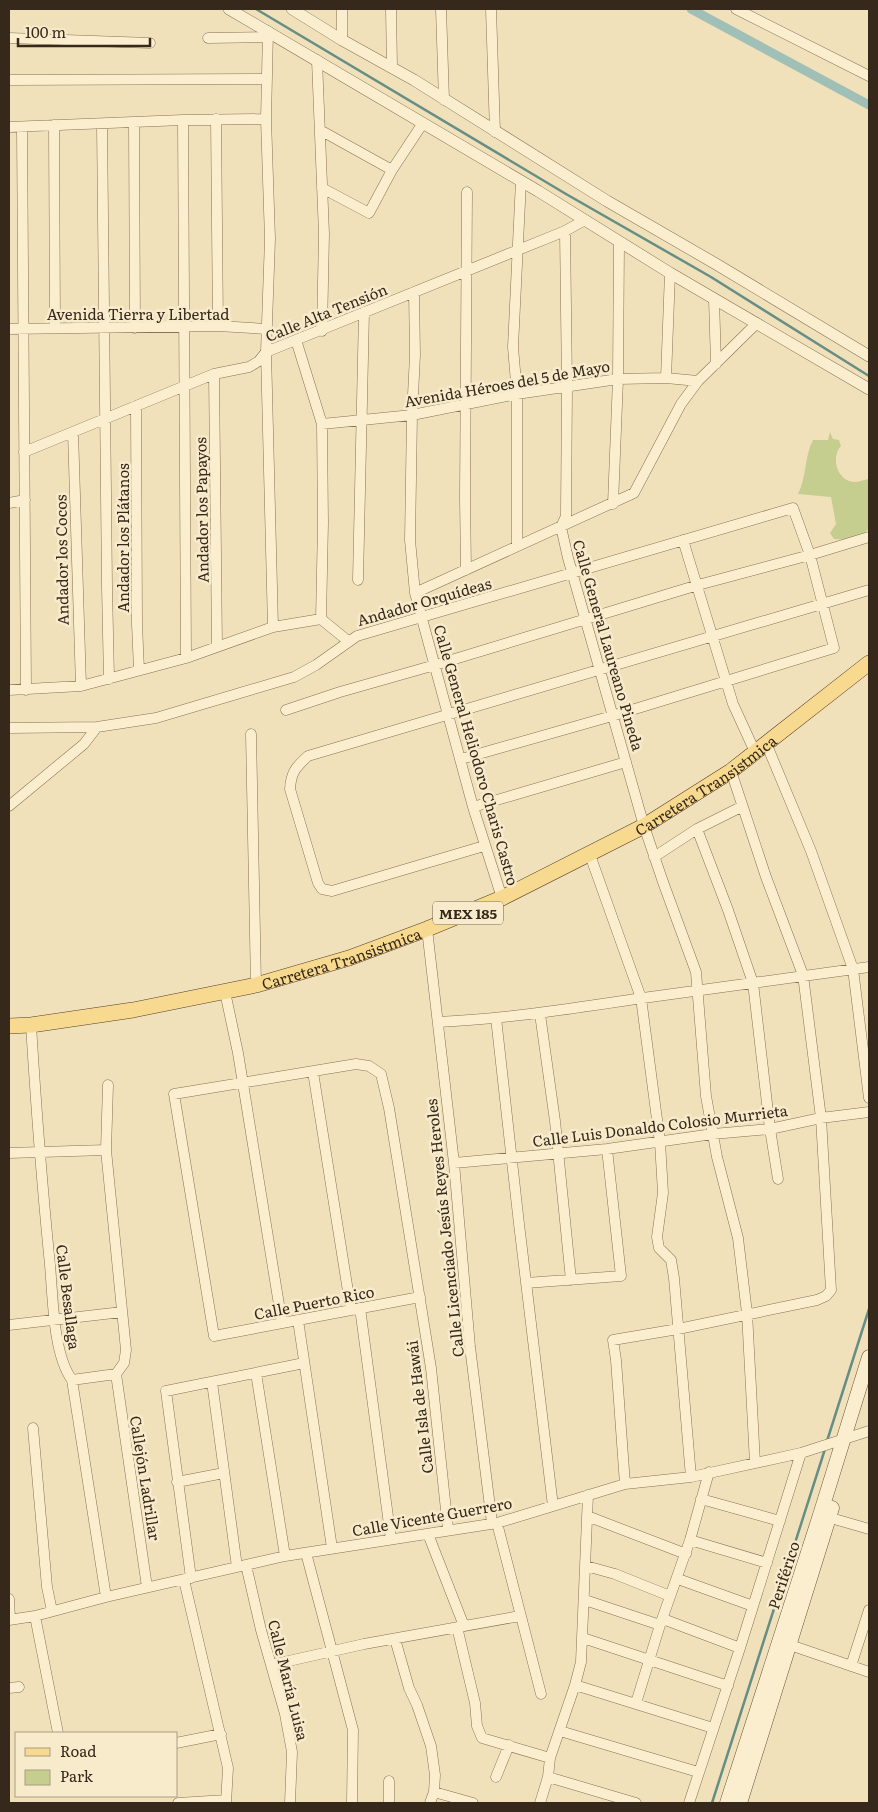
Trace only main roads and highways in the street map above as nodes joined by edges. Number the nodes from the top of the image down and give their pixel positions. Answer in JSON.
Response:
{"nodes":[{"id":1,"x":869,"y":663,"type":"edge"},
{"id":2,"x":9,"y":1026,"type":"edge"},
{"id":3,"x":869,"y":1356,"type":"edge"},
{"id":4,"x":869,"y":1385,"type":"edge"},
{"id":5,"x":848,"y":1437,"type":"junction"},
{"id":6,"x":825,"y":1517,"type":"junction"},
{"id":7,"x":727,"y":1803,"type":"edge"},
{"id":8,"x":740,"y":1803,"type":"edge"}],
"edges":[{"from":1,"to":2,"type":"main road","name":"Carretera Transistmica","number":"MEX 185"},
{"from":3,"to":5,"type":"main road","name":"Periférico"},
{"from":4,"to":5,"type":"main road","name":"Periférico"},
{"from":5,"to":6,"type":"main road","name":"Periférico"},
{"from":6,"to":7,"type":"main road","name":"Periférico"},
{"from":6,"to":8,"type":"main road","name":"Periférico"}]}
